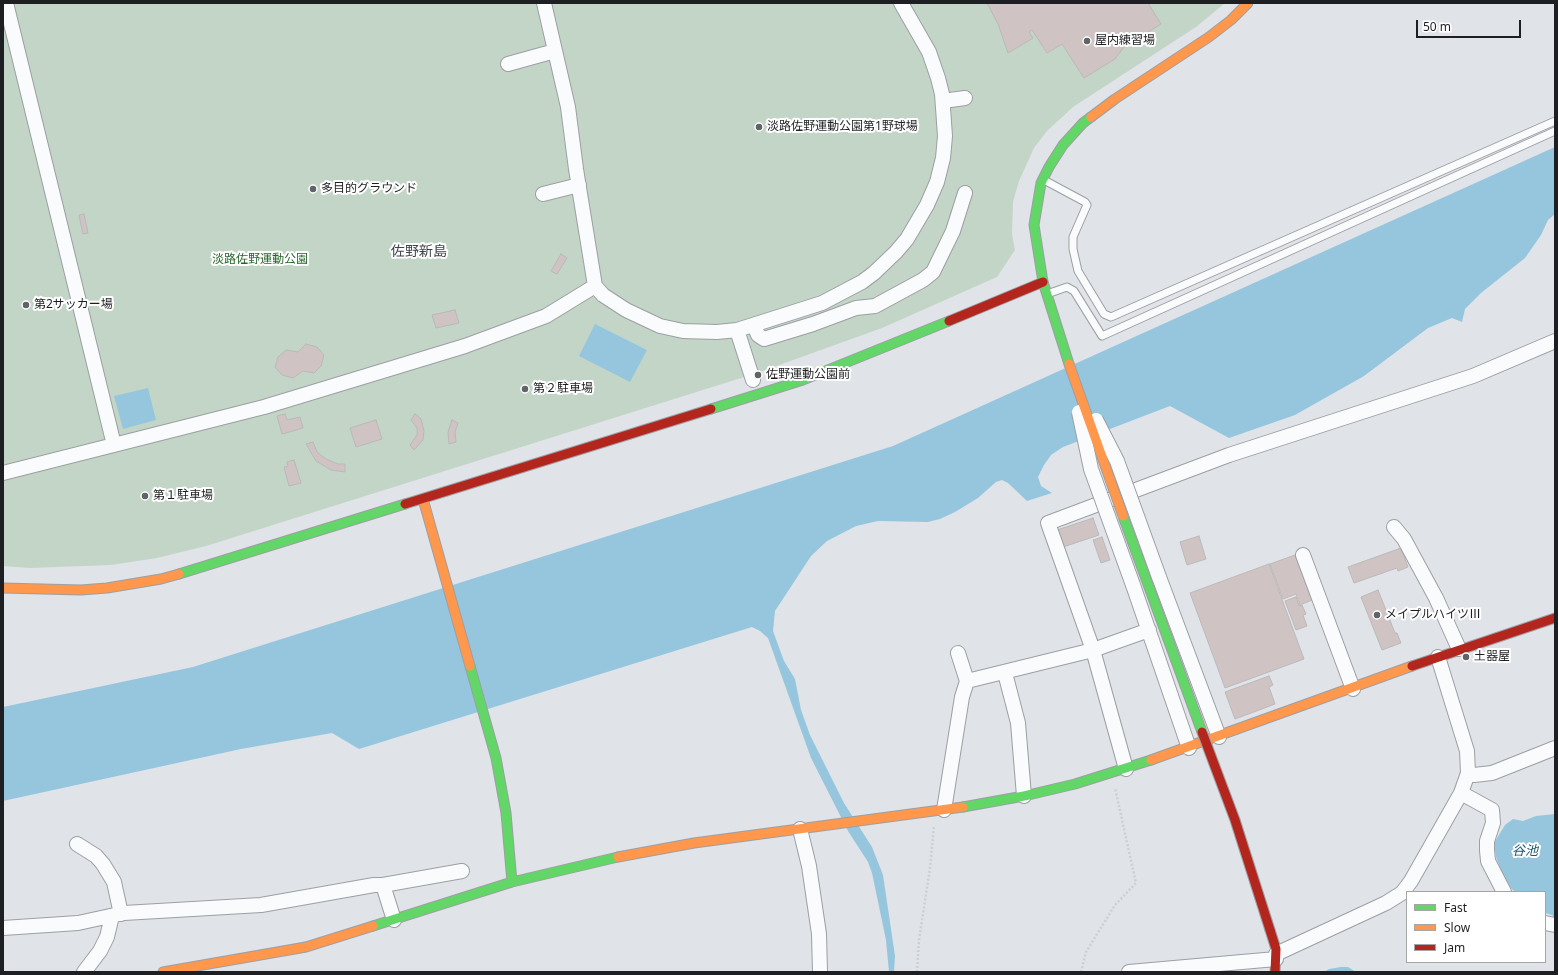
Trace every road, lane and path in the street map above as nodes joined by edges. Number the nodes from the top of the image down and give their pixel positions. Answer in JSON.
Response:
{"nodes":[{"id":1,"x":6,"y":3,"type":"edge"},
{"id":2,"x":544,"y":3,"type":"edge"},
{"id":3,"x":901,"y":3,"type":"edge"},
{"id":4,"x":1248,"y":3,"type":"edge"},
{"id":5,"x":556,"y":51,"type":"junction"},
{"id":6,"x":508,"y":64,"type":"dead end"},
{"id":7,"x":965,"y":98,"type":"dead end"},
{"id":8,"x":943,"y":101,"type":"junction"},
{"id":9,"x":1555,"y":121,"type":"edge"},
{"id":10,"x":1555,"y":131,"type":"edge"},
{"id":11,"x":1043,"y":179,"type":"junction"},
{"id":12,"x":579,"y":186,"type":"junction"},
{"id":13,"x":965,"y":193,"type":"dead end"},
{"id":14,"x":544,"y":194,"type":"dead end"},
{"id":15,"x":1042,"y":282,"type":"junction"},
{"id":16,"x":596,"y":286,"type":"junction"},
{"id":17,"x":1046,"y":294,"type":"junction"},
{"id":18,"x":754,"y":325,"type":"junction"},
{"id":19,"x":737,"y":330,"type":"junction"},
{"id":20,"x":1555,"y":341,"type":"edge"},
{"id":21,"x":1069,"y":364,"type":"junction"},
{"id":22,"x":753,"y":380,"type":"dead end"},
{"id":23,"x":114,"y":445,"type":"junction"},
{"id":24,"x":3,"y":474,"type":"edge"},
{"id":25,"x":423,"y":499,"type":"junction"},
{"id":26,"x":1394,"y":527,"type":"dead end"},
{"id":27,"x":1303,"y":555,"type":"dead end"},
{"id":28,"x":3,"y":588,"type":"edge"},
{"id":29,"x":1555,"y":618,"type":"edge"},
{"id":30,"x":1149,"y":630,"type":"junction"},
{"id":31,"x":1459,"y":649,"type":"junction"},
{"id":32,"x":1093,"y":650,"type":"junction"},
{"id":33,"x":958,"y":653,"type":"dead end"},
{"id":34,"x":1438,"y":657,"type":"junction"},
{"id":35,"x":1005,"y":673,"type":"junction"},
{"id":36,"x":967,"y":681,"type":"junction"},
{"id":37,"x":1353,"y":689,"type":"junction"},
{"id":38,"x":1219,"y":737,"type":"junction"},
{"id":39,"x":1189,"y":748,"type":"junction"},
{"id":40,"x":1555,"y":748,"type":"edge"},
{"id":41,"x":1119,"y":771,"type":"junction"},
{"id":42,"x":1468,"y":773,"type":"junction"},
{"id":43,"x":1462,"y":793,"type":"junction"},
{"id":44,"x":1024,"y":796,"type":"junction"},
{"id":45,"x":940,"y":811,"type":"junction"},
{"id":46,"x":800,"y":829,"type":"junction"},
{"id":47,"x":78,"y":844,"type":"dead end"},
{"id":48,"x":462,"y":871,"type":"dead end"},
{"id":49,"x":512,"y":882,"type":"junction"},
{"id":50,"x":383,"y":885,"type":"junction"},
{"id":51,"x":1503,"y":891,"type":"edge"},
{"id":52,"x":116,"y":915,"type":"junction"},
{"id":53,"x":394,"y":920,"type":"junction"},
{"id":54,"x":3,"y":928,"type":"edge"},
{"id":55,"x":1276,"y":962,"type":"edge"},
{"id":56,"x":84,"y":972,"type":"edge"},
{"id":57,"x":164,"y":972,"type":"edge"},
{"id":58,"x":820,"y":972,"type":"edge"},
{"id":59,"x":917,"y":972,"type":"edge"},
{"id":60,"x":1081,"y":972,"type":"edge"},
{"id":61,"x":1129,"y":972,"type":"edge"}],
"edges":[{"from":1,"to":23,"type":"street"},
{"from":2,"to":5,"type":"street"},
{"from":3,"to":8,"type":"street"},
{"from":4,"to":11,"type":"street"},
{"from":5,"to":6,"type":"street"},
{"from":5,"to":12,"type":"street"},
{"from":7,"to":8,"type":"street"},
{"from":8,"to":18,"type":"street"},
{"from":9,"to":11,"type":"lane"},
{"from":10,"to":17,"type":"lane"},
{"from":11,"to":15,"type":"street"},
{"from":12,"to":14,"type":"street"},
{"from":12,"to":16,"type":"street"},
{"from":13,"to":18,"type":"street"},
{"from":15,"to":17,"type":"street"},
{"from":15,"to":25,"type":"street"},
{"from":16,"to":19,"type":"street"},
{"from":16,"to":23,"type":"street"},
{"from":17,"to":21,"type":"street"},
{"from":18,"to":19,"type":"street"},
{"from":19,"to":22,"type":"street"},
{"from":20,"to":32,"type":"street"},
{"from":21,"to":30,"type":"street","bridge":true},
{"from":21,"to":38,"type":"street","bridge":true},
{"from":21,"to":55,"type":"street","bridge":true},
{"from":23,"to":24,"type":"street"},
{"from":25,"to":28,"type":"street"},
{"from":25,"to":49,"type":"street"},
{"from":26,"to":31,"type":"street"},
{"from":27,"to":37,"type":"street"},
{"from":29,"to":31,"type":"street"},
{"from":30,"to":32,"type":"street"},
{"from":30,"to":39,"type":"street"},
{"from":31,"to":34,"type":"street"},
{"from":32,"to":35,"type":"street"},
{"from":32,"to":41,"type":"street"},
{"from":33,"to":36,"type":"street"},
{"from":34,"to":37,"type":"street"},
{"from":34,"to":42,"type":"street"},
{"from":35,"to":36,"type":"street"},
{"from":35,"to":44,"type":"street"},
{"from":36,"to":45,"type":"street"},
{"from":37,"to":38,"type":"street"},
{"from":38,"to":39,"type":"street"},
{"from":39,"to":41,"type":"street"},
{"from":40,"to":42,"type":"street"},
{"from":41,"to":44,"type":"street"},
{"from":41,"to":60,"type":"path"},
{"from":42,"to":43,"type":"street"},
{"from":43,"to":51,"type":"street"},
{"from":43,"to":55,"type":"street"},
{"from":44,"to":45,"type":"street"},
{"from":45,"to":46,"type":"street"},
{"from":45,"to":59,"type":"path"},
{"from":46,"to":49,"type":"street"},
{"from":46,"to":58,"type":"street"},
{"from":47,"to":52,"type":"street"},
{"from":48,"to":50,"type":"street"},
{"from":49,"to":53,"type":"street"},
{"from":50,"to":52,"type":"street"},
{"from":50,"to":53,"type":"street"},
{"from":52,"to":54,"type":"street"},
{"from":52,"to":56,"type":"street"},
{"from":53,"to":57,"type":"street"},
{"from":55,"to":61,"type":"street"}]}
